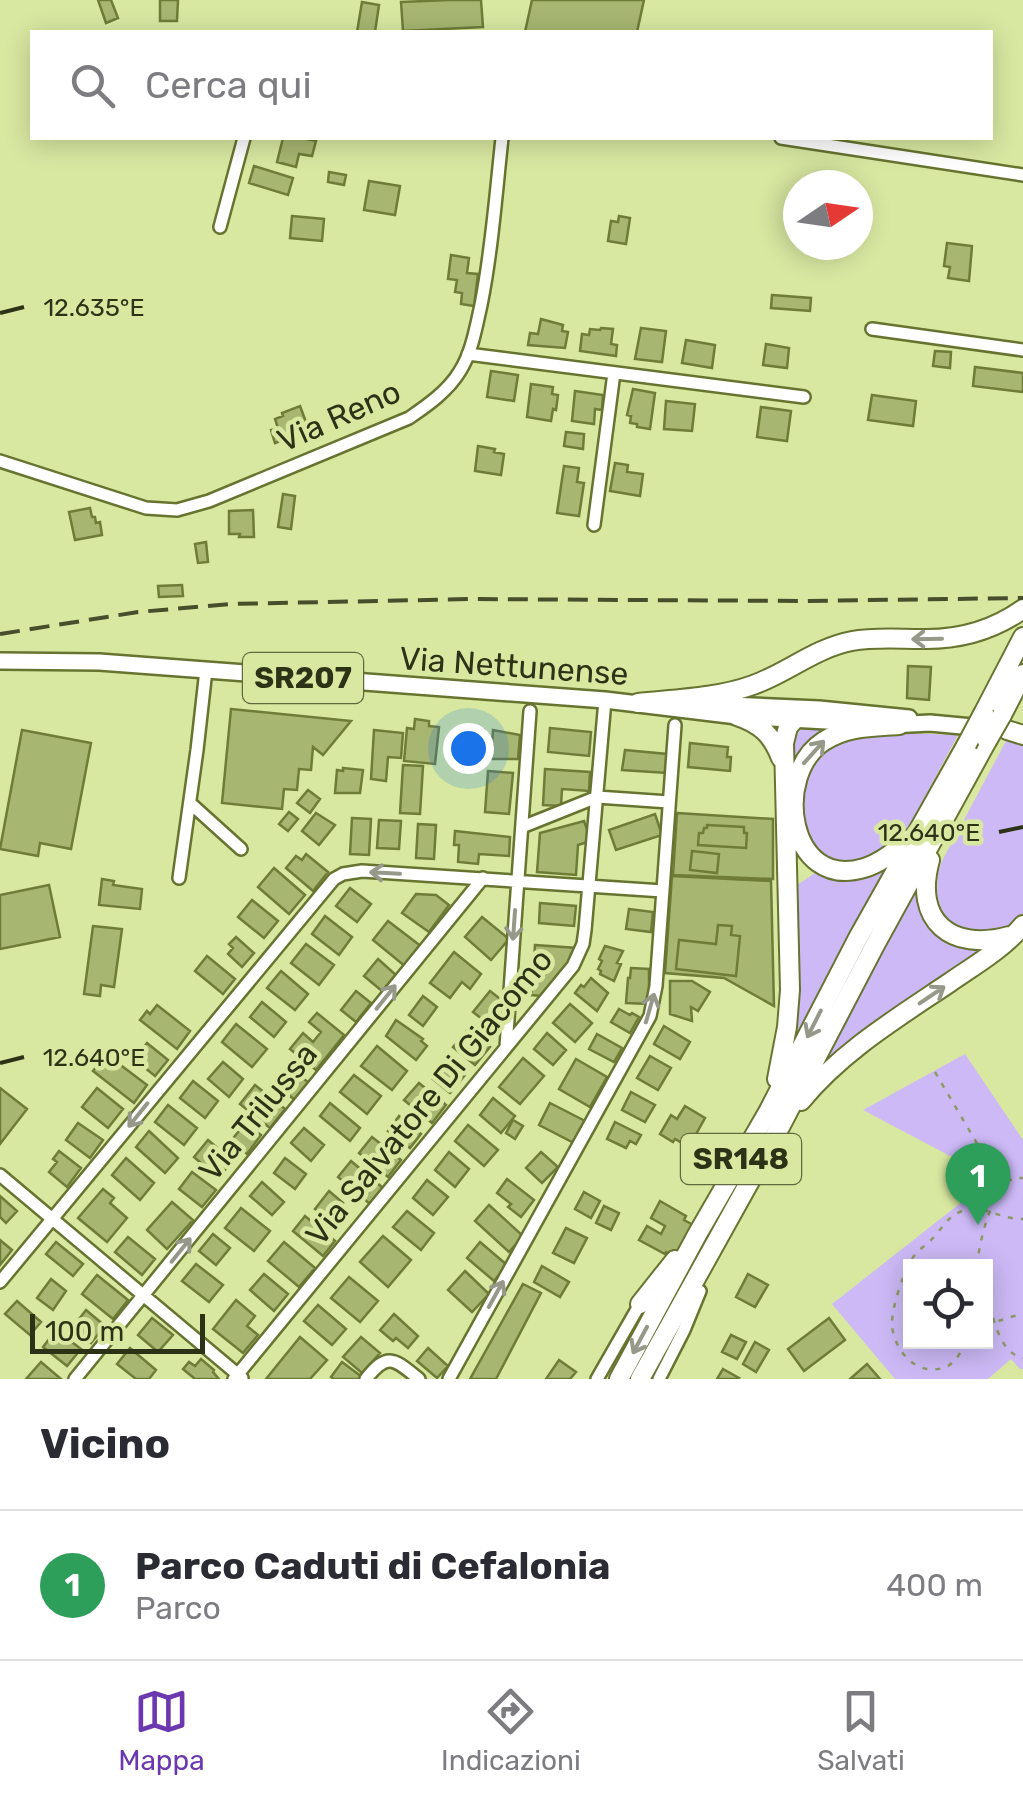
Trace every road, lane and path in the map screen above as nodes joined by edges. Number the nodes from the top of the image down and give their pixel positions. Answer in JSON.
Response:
{"nodes":[{"id":1,"x":243,"y":140,"type":"edge"},
{"id":2,"x":502,"y":140,"type":"edge"},
{"id":3,"x":794,"y":140,"type":"edge"},
{"id":4,"x":1023,"y":175,"type":"edge"},
{"id":5,"x":220,"y":227,"type":"dead end"},
{"id":6,"x":872,"y":329,"type":"dead end"},
{"id":7,"x":1023,"y":350,"type":"edge"},
{"id":8,"x":468,"y":354,"type":"junction"},
{"id":9,"x":614,"y":373,"type":"junction"},
{"id":10,"x":804,"y":397,"type":"dead end"},
{"id":11,"x":0,"y":460,"type":"edge"},
{"id":12,"x":594,"y":525,"type":"dead end"},
{"id":13,"x":1021,"y":610,"type":"edge"},
{"id":14,"x":1023,"y":637,"type":"edge"},
{"id":15,"x":0,"y":661,"type":"edge"},
{"id":16,"x":206,"y":670,"type":"junction"},
{"id":17,"x":1023,"y":674,"type":"edge"},
{"id":18,"x":605,"y":700,"type":"junction"},
{"id":19,"x":638,"y":703,"type":"junction"},
{"id":20,"x":530,"y":711,"type":"dead end"},
{"id":21,"x":738,"y":716,"type":"junction"},
{"id":22,"x":795,"y":719,"type":"junction"},
{"id":23,"x":892,"y":720,"type":"junction"},
{"id":24,"x":1008,"y":724,"type":"edge"},
{"id":25,"x":675,"y":725,"type":"dead end"},
{"id":26,"x":784,"y":764,"type":"junction"},
{"id":27,"x":596,"y":797,"type":"junction"},
{"id":28,"x":669,"y":802,"type":"junction"},
{"id":29,"x":190,"y":803,"type":"junction"},
{"id":30,"x":946,"y":817,"type":"junction"},
{"id":31,"x":522,"y":827,"type":"junction"},
{"id":32,"x":918,"y":833,"type":"junction"},
{"id":33,"x":241,"y":849,"type":"dead end"},
{"id":34,"x":815,"y":862,"type":"junction"},
{"id":35,"x":178,"y":878,"type":"dead end"},
{"id":36,"x":483,"y":878,"type":"junction"},
{"id":37,"x":517,"y":881,"type":"junction"},
{"id":38,"x":788,"y":884,"type":"junction"},
{"id":39,"x":589,"y":886,"type":"junction"},
{"id":40,"x":664,"y":891,"type":"junction"},
{"id":41,"x":1019,"y":930,"type":"edge"},
{"id":42,"x":506,"y":1047,"type":"junction"},
{"id":43,"x":935,"y":1072,"type":"dead end"},
{"id":44,"x":774,"y":1120,"type":"junction"},
{"id":45,"x":0,"y":1175,"type":"edge"},
{"id":46,"x":1023,"y":1178,"type":"edge"},
{"id":47,"x":1002,"y":1186,"type":"junction"},
{"id":48,"x":991,"y":1212,"type":"junction"},
{"id":49,"x":1023,"y":1218,"type":"edge"},
{"id":50,"x":53,"y":1219,"type":"junction"},
{"id":51,"x":698,"y":1233,"type":"junction"},
{"id":52,"x":718,"y":1237,"type":"junction"},
{"id":53,"x":912,"y":1259,"type":"edge"},
{"id":54,"x":977,"y":1259,"type":"edge"},
{"id":55,"x":0,"y":1282,"type":"edge"},
{"id":56,"x":903,"y":1283,"type":"edge"},
{"id":57,"x":700,"y":1291,"type":"joint"},
{"id":58,"x":144,"y":1295,"type":"junction"},
{"id":59,"x":640,"y":1304,"type":"joint"},
{"id":60,"x":993,"y":1313,"type":"edge"},
{"id":61,"x":1023,"y":1316,"type":"edge"},
{"id":62,"x":996,"y":1322,"type":"junction"},
{"id":63,"x":993,"y":1323,"type":"edge"},
{"id":64,"x":963,"y":1349,"type":"edge"},
{"id":65,"x":1022,"y":1358,"type":"edge"},
{"id":66,"x":1023,"y":1368,"type":"edge"},
{"id":67,"x":239,"y":1377,"type":"edge"},
{"id":68,"x":74,"y":1379,"type":"edge"},
{"id":69,"x":366,"y":1379,"type":"edge"},
{"id":70,"x":418,"y":1379,"type":"edge"},
{"id":71,"x":449,"y":1379,"type":"edge"},
{"id":72,"x":597,"y":1379,"type":"edge"},
{"id":73,"x":619,"y":1379,"type":"edge"},
{"id":74,"x":640,"y":1379,"type":"edge"},
{"id":75,"x":658,"y":1379,"type":"edge"}],
"edges":[{"from":1,"to":5,"type":"street"},
{"from":2,"to":8,"type":"street","name":"Via Reno"},
{"from":3,"to":4,"type":"street"},
{"from":6,"to":7,"type":"street"},
{"from":8,"to":9,"type":"street"},
{"from":8,"to":11,"type":"street","name":"Via Reno"},
{"from":9,"to":10,"type":"street"},
{"from":9,"to":12,"type":"street"},
{"from":13,"to":19,"type":"highway","one_way":true},
{"from":14,"to":24,"type":"highway","number":"SR148"},
{"from":15,"to":16,"type":"main road","name":"Via Nettunense","number":"SR207"},
{"from":16,"to":18,"type":"main road","name":"Via Nettunense","number":"SR207"},
{"from":16,"to":29,"type":"street"},
{"from":17,"to":24,"type":"highway","number":"SR148"},
{"from":18,"to":19,"type":"main road","name":"Via Nettunense","number":"SR207"},
{"from":18,"to":27,"type":"street","name":"Via Salvatore Di Giacomo"},
{"from":19,"to":21,"type":"main road","name":"Via Nettunense","number":"SR207"},
{"from":19,"to":23,"type":"main road","number":"SR207"},
{"from":20,"to":31,"type":"street"},
{"from":21,"to":22,"type":"main road","name":"Via Nettunense","number":"SR207"},
{"from":21,"to":26,"type":"highway"},
{"from":22,"to":23,"type":"main road","name":"Via Nettunense"},
{"from":22,"to":26,"type":"highway"},
{"from":23,"to":24,"type":"main road","number":"SR207"},
{"from":34,"to":23,"type":"highway","one_way":true},
{"from":24,"to":30,"type":"highway","number":"SR148","bridge":true},
{"from":24,"to":32,"type":"highway","number":"SR148","bridge":true},
{"from":25,"to":28,"type":"street"},
{"from":26,"to":38,"type":"highway"},
{"from":27,"to":28,"type":"street"},
{"from":27,"to":31,"type":"street"},
{"from":27,"to":39,"type":"street","name":"Via Salvatore Di Giacomo"},
{"from":28,"to":40,"type":"street"},
{"from":29,"to":33,"type":"street"},
{"from":29,"to":35,"type":"street"},
{"from":30,"to":41,"type":"highway"},
{"from":30,"to":44,"type":"highway","number":"SR148"},
{"from":31,"to":37,"type":"street"},
{"from":32,"to":34,"type":"highway"},
{"from":32,"to":44,"type":"highway","number":"SR148","one_way":true},
{"from":34,"to":38,"type":"highway"},
{"from":36,"to":37,"type":"street"},
{"from":36,"to":50,"type":"street","one_way":true},
{"from":58,"to":36,"type":"street","name":"Via Trilussa","one_way":true},
{"from":37,"to":39,"type":"street"},
{"from":37,"to":42,"type":"street","one_way":true},
{"from":38,"to":44,"type":"highway"},
{"from":39,"to":40,"type":"street"},
{"from":39,"to":42,"type":"street","name":"Via Salvatore Di Giacomo"},
{"from":71,"to":40,"type":"street","one_way":true},
{"from":44,"to":41,"type":"highway","one_way":true},
{"from":42,"to":67,"type":"street","name":"Via Salvatore Di Giacomo"},
{"from":43,"to":47,"type":"path"},
{"from":44,"to":51,"type":"highway","number":"SR148"},
{"from":44,"to":52,"type":"highway","number":"SR148"},
{"from":45,"to":50,"type":"street"},
{"from":46,"to":47,"type":"path"},
{"from":47,"to":48,"type":"path"},
{"from":48,"to":49,"type":"path"},
{"from":48,"to":53,"type":"path"},
{"from":48,"to":54,"type":"path"},
{"from":50,"to":55,"type":"street"},
{"from":50,"to":58,"type":"street"},
{"from":51,"to":59,"type":"highway"},
{"from":51,"to":73,"type":"highway","number":"SR148","one_way":true},
{"from":52,"to":57,"type":"highway"},
{"from":52,"to":74,"type":"highway","number":"SR148"},
{"from":56,"to":64,"type":"path"},
{"from":57,"to":75,"type":"street"},
{"from":58,"to":67,"type":"street"},
{"from":58,"to":68,"type":"street","name":"Via Trilussa"},
{"from":59,"to":72,"type":"street"},
{"from":60,"to":62,"type":"path"},
{"from":61,"to":62,"type":"path"},
{"from":62,"to":63,"type":"path"},
{"from":62,"to":65,"type":"path"},
{"from":65,"to":66,"type":"path"},
{"from":69,"to":70,"type":"street"}]}
